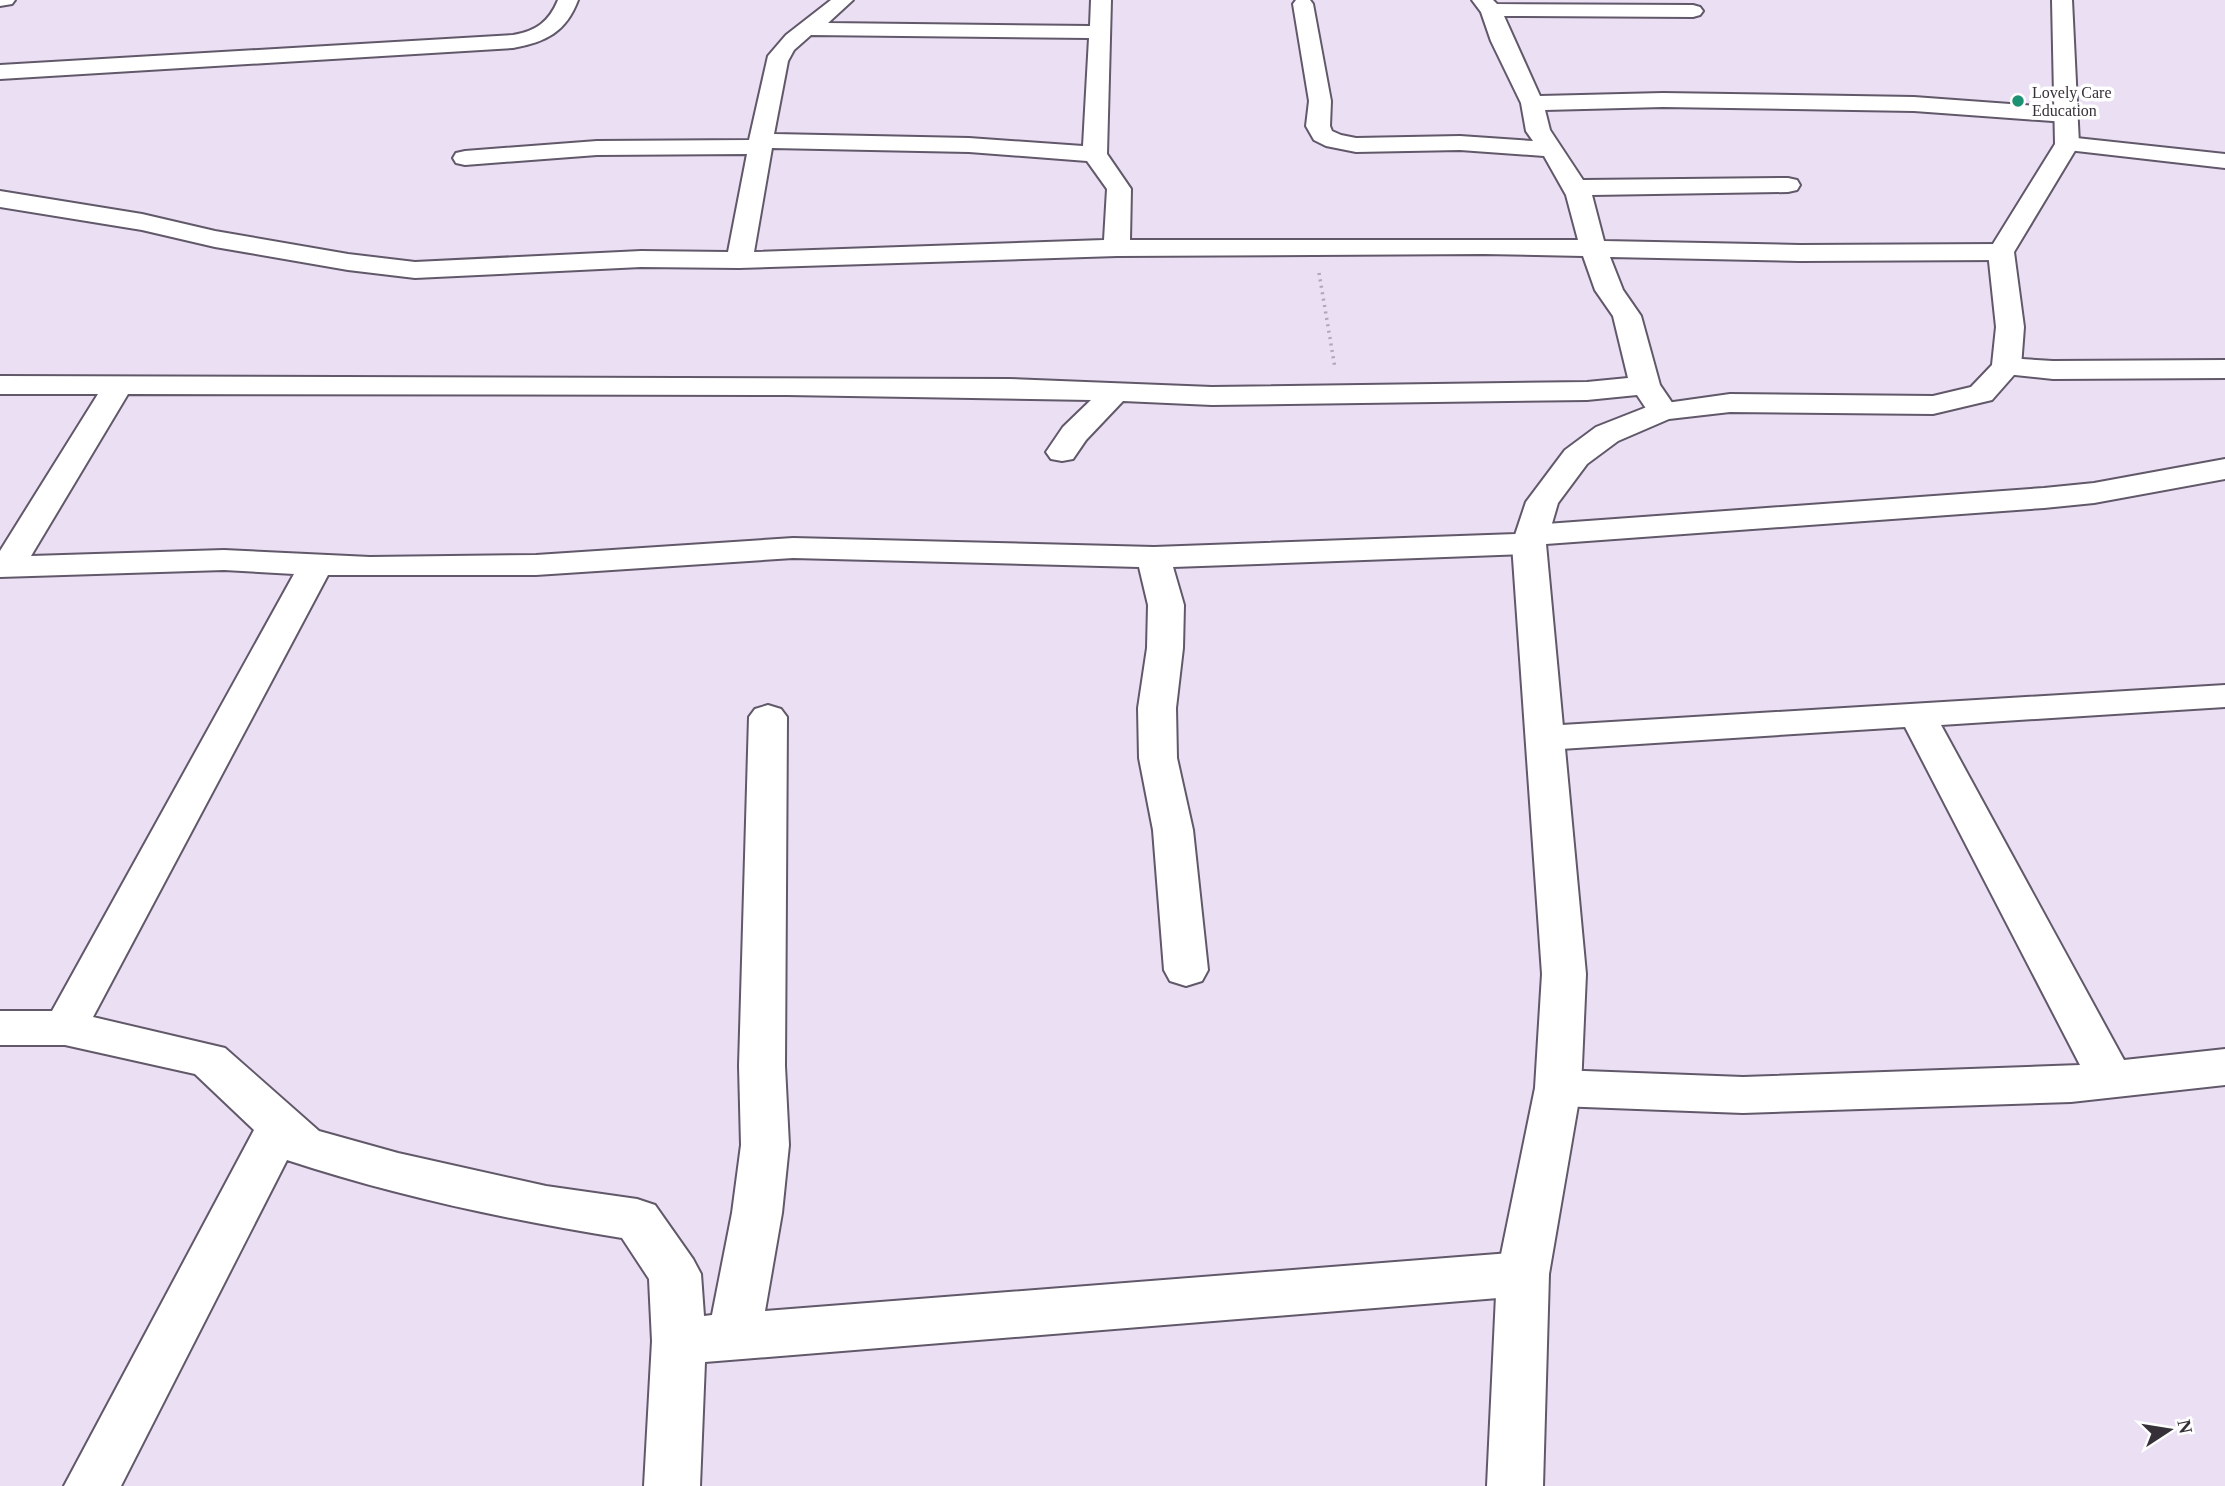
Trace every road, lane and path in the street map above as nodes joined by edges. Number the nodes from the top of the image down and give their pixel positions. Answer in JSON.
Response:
{"nodes":[{"id":1,"x":568,"y":0,"type":"edge"},
{"id":2,"x":844,"y":0,"type":"edge"},
{"id":3,"x":1101,"y":0,"type":"edge"},
{"id":4,"x":2062,"y":0,"type":"edge"},
{"id":5,"x":1303,"y":4,"type":"dead end"},
{"id":6,"x":1487,"y":5,"type":"edge"},
{"id":7,"x":1693,"y":11,"type":"dead end"},
{"id":8,"x":809,"y":29,"type":"junction"},
{"id":9,"x":1099,"y":32,"type":"junction"},
{"id":10,"x":0,"y":72,"type":"edge"},
{"id":11,"x":1532,"y":103,"type":"junction"},
{"id":12,"x":2066,"y":129,"type":"junction"},
{"id":13,"x":762,"y":144,"type":"junction"},
{"id":14,"x":1552,"y":149,"type":"junction"},
{"id":15,"x":1095,"y":153,"type":"junction"},
{"id":16,"x":465,"y":158,"type":"dead end"},
{"id":17,"x":2225,"y":161,"type":"edge"},
{"id":18,"x":1788,"y":185,"type":"dead end"},
{"id":19,"x":1575,"y":188,"type":"junction"},
{"id":20,"x":0,"y":199,"type":"edge"},
{"id":21,"x":1117,"y":248,"type":"junction"},
{"id":22,"x":1314,"y":248,"type":"junction"},
{"id":23,"x":1593,"y":248,"type":"junction"},
{"id":24,"x":2001,"y":252,"type":"junction"},
{"id":25,"x":739,"y":260,"type":"junction"},
{"id":26,"x":2006,"y":366,"type":"junction"},
{"id":27,"x":2225,"y":369,"type":"edge"},
{"id":28,"x":0,"y":385,"type":"edge"},
{"id":29,"x":118,"y":386,"type":"junction"},
{"id":30,"x":1116,"y":392,"type":"junction"},
{"id":31,"x":1339,"y":395,"type":"junction"},
{"id":32,"x":1654,"y":398,"type":"junction"},
{"id":33,"x":1062,"y":452,"type":"dead end"},
{"id":34,"x":2225,"y":470,"type":"edge"},
{"id":35,"x":1531,"y":540,"type":"junction"},
{"id":36,"x":1154,"y":557,"type":"junction"},
{"id":37,"x":316,"y":565,"type":"junction"},
{"id":38,"x":3,"y":567,"type":"edge"},
{"id":39,"x":2225,"y":696,"type":"edge"},
{"id":40,"x":1917,"y":715,"type":"junction"},
{"id":41,"x":768,"y":717,"type":"dead end"},
{"id":42,"x":1545,"y":738,"type":"junction"},
{"id":43,"x":1186,"y":970,"type":"dead end"},
{"id":44,"x":0,"y":1028,"type":"edge"},
{"id":45,"x":65,"y":1028,"type":"junction"},
{"id":46,"x":2225,"y":1067,"type":"edge"},
{"id":47,"x":2111,"y":1079,"type":"junction"},
{"id":48,"x":1558,"y":1088,"type":"junction"},
{"id":49,"x":281,"y":1124,"type":"junction"},
{"id":50,"x":1523,"y":1274,"type":"junction"},
{"id":51,"x":734,"y":1336,"type":"junction"},
{"id":52,"x":679,"y":1341,"type":"junction"},
{"id":53,"x":92,"y":1486,"type":"edge"},
{"id":54,"x":672,"y":1486,"type":"edge"},
{"id":55,"x":1515,"y":1486,"type":"edge"}],
"edges":[{"from":1,"to":10,"type":"street"},
{"from":2,"to":8,"type":"street"},
{"from":3,"to":9,"type":"street"},
{"from":4,"to":12,"type":"street"},
{"from":5,"to":14,"type":"street"},
{"from":6,"to":7,"type":"street"},
{"from":6,"to":11,"type":"street"},
{"from":8,"to":9,"type":"street"},
{"from":8,"to":13,"type":"street"},
{"from":9,"to":15,"type":"street"},
{"from":11,"to":12,"type":"street"},
{"from":11,"to":14,"type":"street"},
{"from":12,"to":17,"type":"street"},
{"from":12,"to":24,"type":"street"},
{"from":13,"to":15,"type":"street"},
{"from":13,"to":16,"type":"street"},
{"from":13,"to":25,"type":"street"},
{"from":14,"to":19,"type":"street"},
{"from":15,"to":21,"type":"street"},
{"from":18,"to":19,"type":"street"},
{"from":19,"to":23,"type":"street"},
{"from":20,"to":25,"type":"street"},
{"from":21,"to":22,"type":"street"},
{"from":21,"to":25,"type":"street"},
{"from":22,"to":23,"type":"street"},
{"from":22,"to":31,"type":"path"},
{"from":23,"to":24,"type":"street"},
{"from":23,"to":32,"type":"street"},
{"from":24,"to":26,"type":"street"},
{"from":26,"to":27,"type":"street"},
{"from":26,"to":32,"type":"street"},
{"from":28,"to":29,"type":"street"},
{"from":29,"to":30,"type":"street"},
{"from":29,"to":38,"type":"street"},
{"from":30,"to":31,"type":"street"},
{"from":30,"to":33,"type":"street"},
{"from":31,"to":32,"type":"street"},
{"from":32,"to":35,"type":"street"},
{"from":34,"to":35,"type":"street"},
{"from":35,"to":36,"type":"street"},
{"from":35,"to":42,"type":"street"},
{"from":36,"to":37,"type":"street"},
{"from":36,"to":43,"type":"street"},
{"from":37,"to":38,"type":"street"},
{"from":37,"to":45,"type":"street"},
{"from":39,"to":40,"type":"street"},
{"from":40,"to":42,"type":"street"},
{"from":40,"to":47,"type":"street"},
{"from":41,"to":51,"type":"street"},
{"from":42,"to":48,"type":"street"},
{"from":44,"to":45,"type":"street"},
{"from":45,"to":49,"type":"street"},
{"from":46,"to":47,"type":"street"},
{"from":47,"to":48,"type":"street"},
{"from":48,"to":50,"type":"street"},
{"from":49,"to":52,"type":"street"},
{"from":49,"to":53,"type":"street"},
{"from":50,"to":51,"type":"street"},
{"from":50,"to":55,"type":"street"},
{"from":51,"to":52,"type":"street"},
{"from":52,"to":54,"type":"street"}]}
